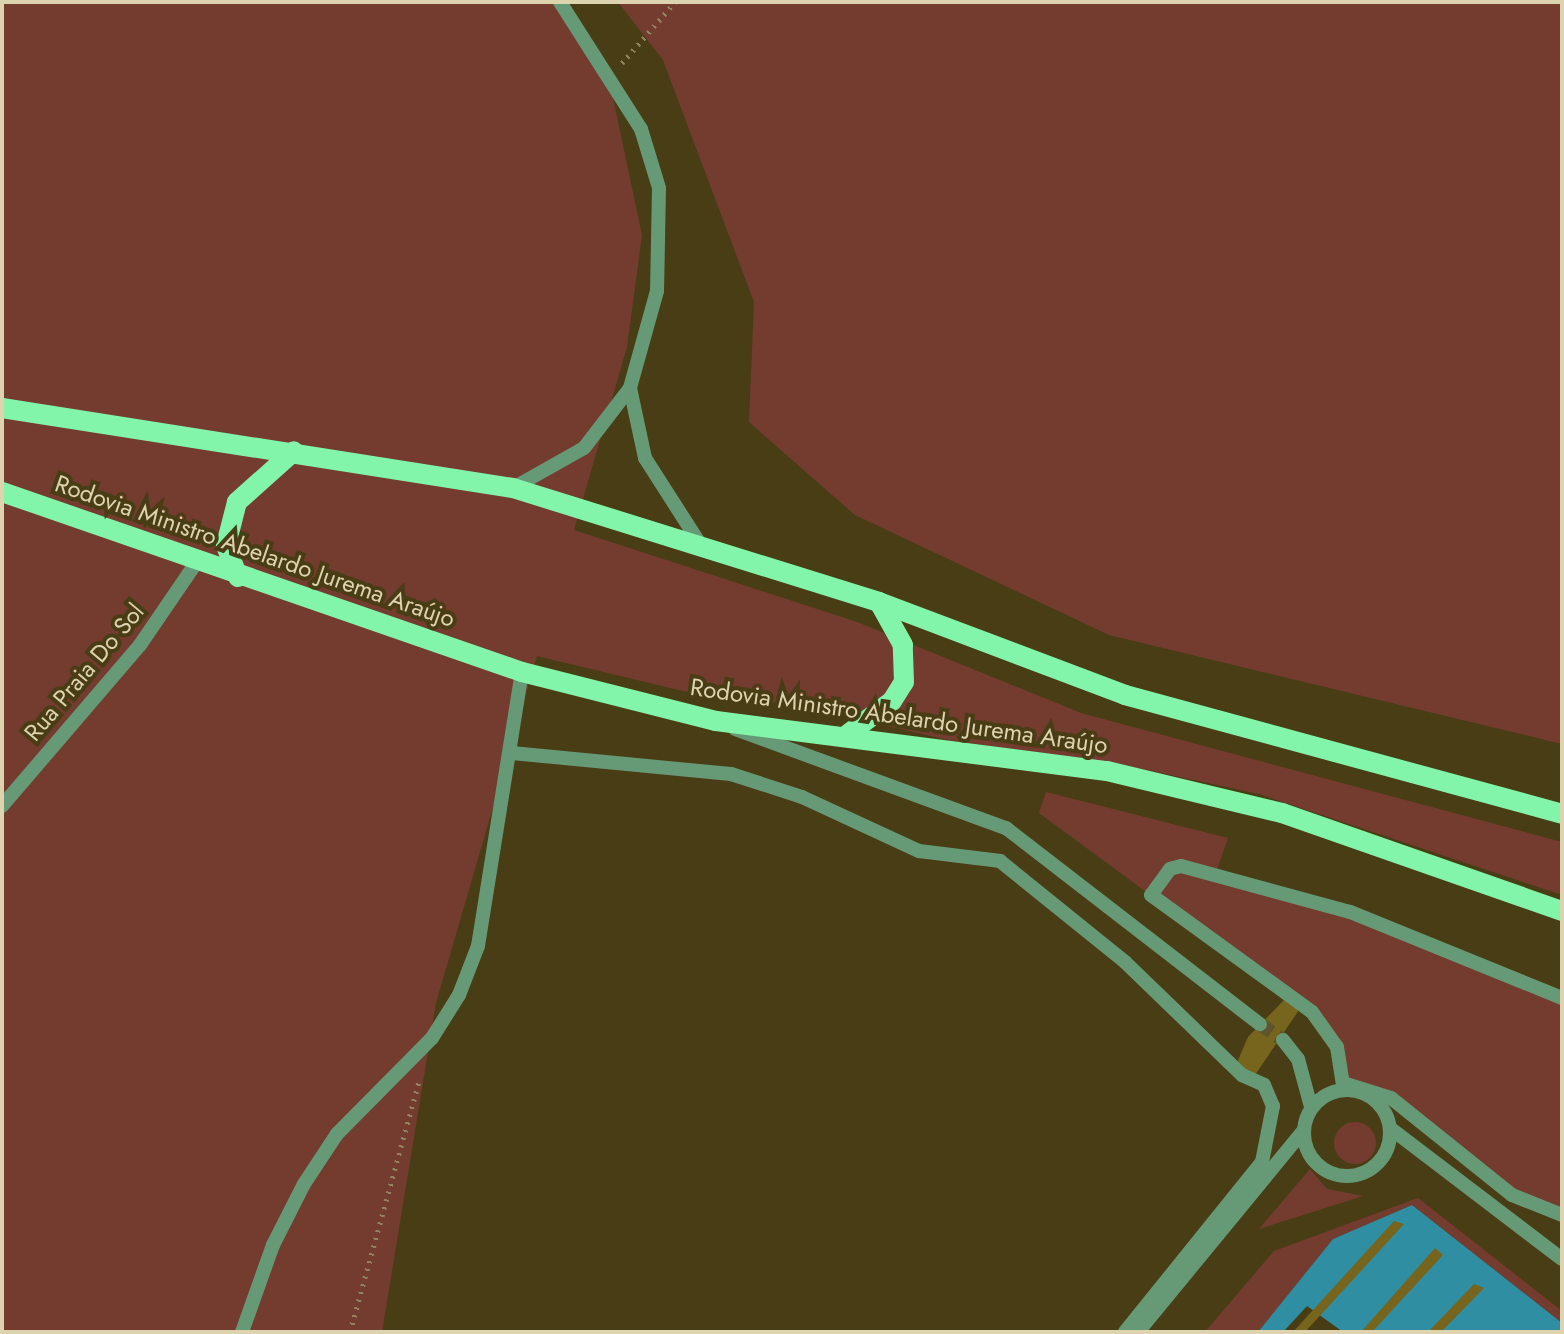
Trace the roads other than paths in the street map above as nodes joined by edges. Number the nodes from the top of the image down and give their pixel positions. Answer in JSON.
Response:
{"nodes":[{"id":1,"x":560,"y":2,"type":"edge"},
{"id":2,"x":630,"y":388,"type":"junction"},
{"id":3,"x":2,"y":408,"type":"edge"},
{"id":4,"x":294,"y":451,"type":"junction"},
{"id":5,"x":513,"y":488,"type":"junction"},
{"id":6,"x":2,"y":492,"type":"edge"},
{"id":7,"x":698,"y":541,"type":"junction"},
{"id":8,"x":196,"y":563,"type":"junction"},
{"id":9,"x":238,"y":577,"type":"junction"},
{"id":10,"x":879,"y":602,"type":"junction"},
{"id":11,"x":522,"y":672,"type":"junction"},
{"id":12,"x":716,"y":721,"type":"junction"},
{"id":13,"x":848,"y":734,"type":"junction"},
{"id":14,"x":512,"y":753,"type":"junction"},
{"id":15,"x":2,"y":806,"type":"edge"},
{"id":16,"x":1562,"y":814,"type":"edge"},
{"id":17,"x":1562,"y":911,"type":"edge"},
{"id":18,"x":1562,"y":998,"type":"edge"},
{"id":19,"x":1260,"y":1024,"type":"tunnel mouth"},
{"id":20,"x":1283,"y":1040,"type":"tunnel mouth"},
{"id":21,"x":1311,"y":1107,"type":"junction"},
{"id":22,"x":1390,"y":1128,"type":"junction"},
{"id":23,"x":1303,"y":1131,"type":"junction"},
{"id":24,"x":1562,"y":1215,"type":"edge"},
{"id":25,"x":1562,"y":1259,"type":"edge"},
{"id":26,"x":242,"y":1332,"type":"edge"},
{"id":27,"x":1125,"y":1332,"type":"edge"},
{"id":28,"x":1138,"y":1332,"type":"edge"}],
"edges":[{"from":1,"to":2,"type":"street"},
{"from":2,"to":5,"type":"street"},
{"from":2,"to":7,"type":"street"},
{"from":3,"to":4,"type":"main road"},
{"from":4,"to":5,"type":"main road"},
{"from":4,"to":9,"type":"main road"},
{"from":5,"to":7,"type":"main road"},
{"from":6,"to":8,"type":"main road","name":"Rodovia Ministro Abelardo Jurema Araújo"},
{"from":7,"to":10,"type":"main road"},
{"from":8,"to":9,"type":"main road","name":"Rodovia Ministro Abelardo Jurema Araújo"},
{"from":8,"to":15,"type":"street","name":"Rua Praia Do Sol"},
{"from":9,"to":11,"type":"main road","name":"Rodovia Ministro Abelardo Jurema Araújo"},
{"from":10,"to":13,"type":"main road"},
{"from":10,"to":16,"type":"main road"},
{"from":11,"to":12,"type":"main road","name":"Rodovia Ministro Abelardo Jurema Araújo"},
{"from":11,"to":14,"type":"street"},
{"from":12,"to":13,"type":"main road","name":"Rodovia Ministro Abelardo Jurema Araújo"},
{"from":12,"to":19,"type":"street"},
{"from":13,"to":17,"type":"main road","name":"Rodovia Ministro Abelardo Jurema Araújo"},
{"from":14,"to":26,"type":"street"},
{"from":14,"to":27,"type":"street"},
{"from":18,"to":24,"type":"street"},
{"from":20,"to":21,"type":"street"},
{"from":21,"to":22,"type":"street"},
{"from":21,"to":23,"type":"street"},
{"from":22,"to":23,"type":"street"},
{"from":22,"to":25,"type":"street"},
{"from":23,"to":28,"type":"street"}]}
